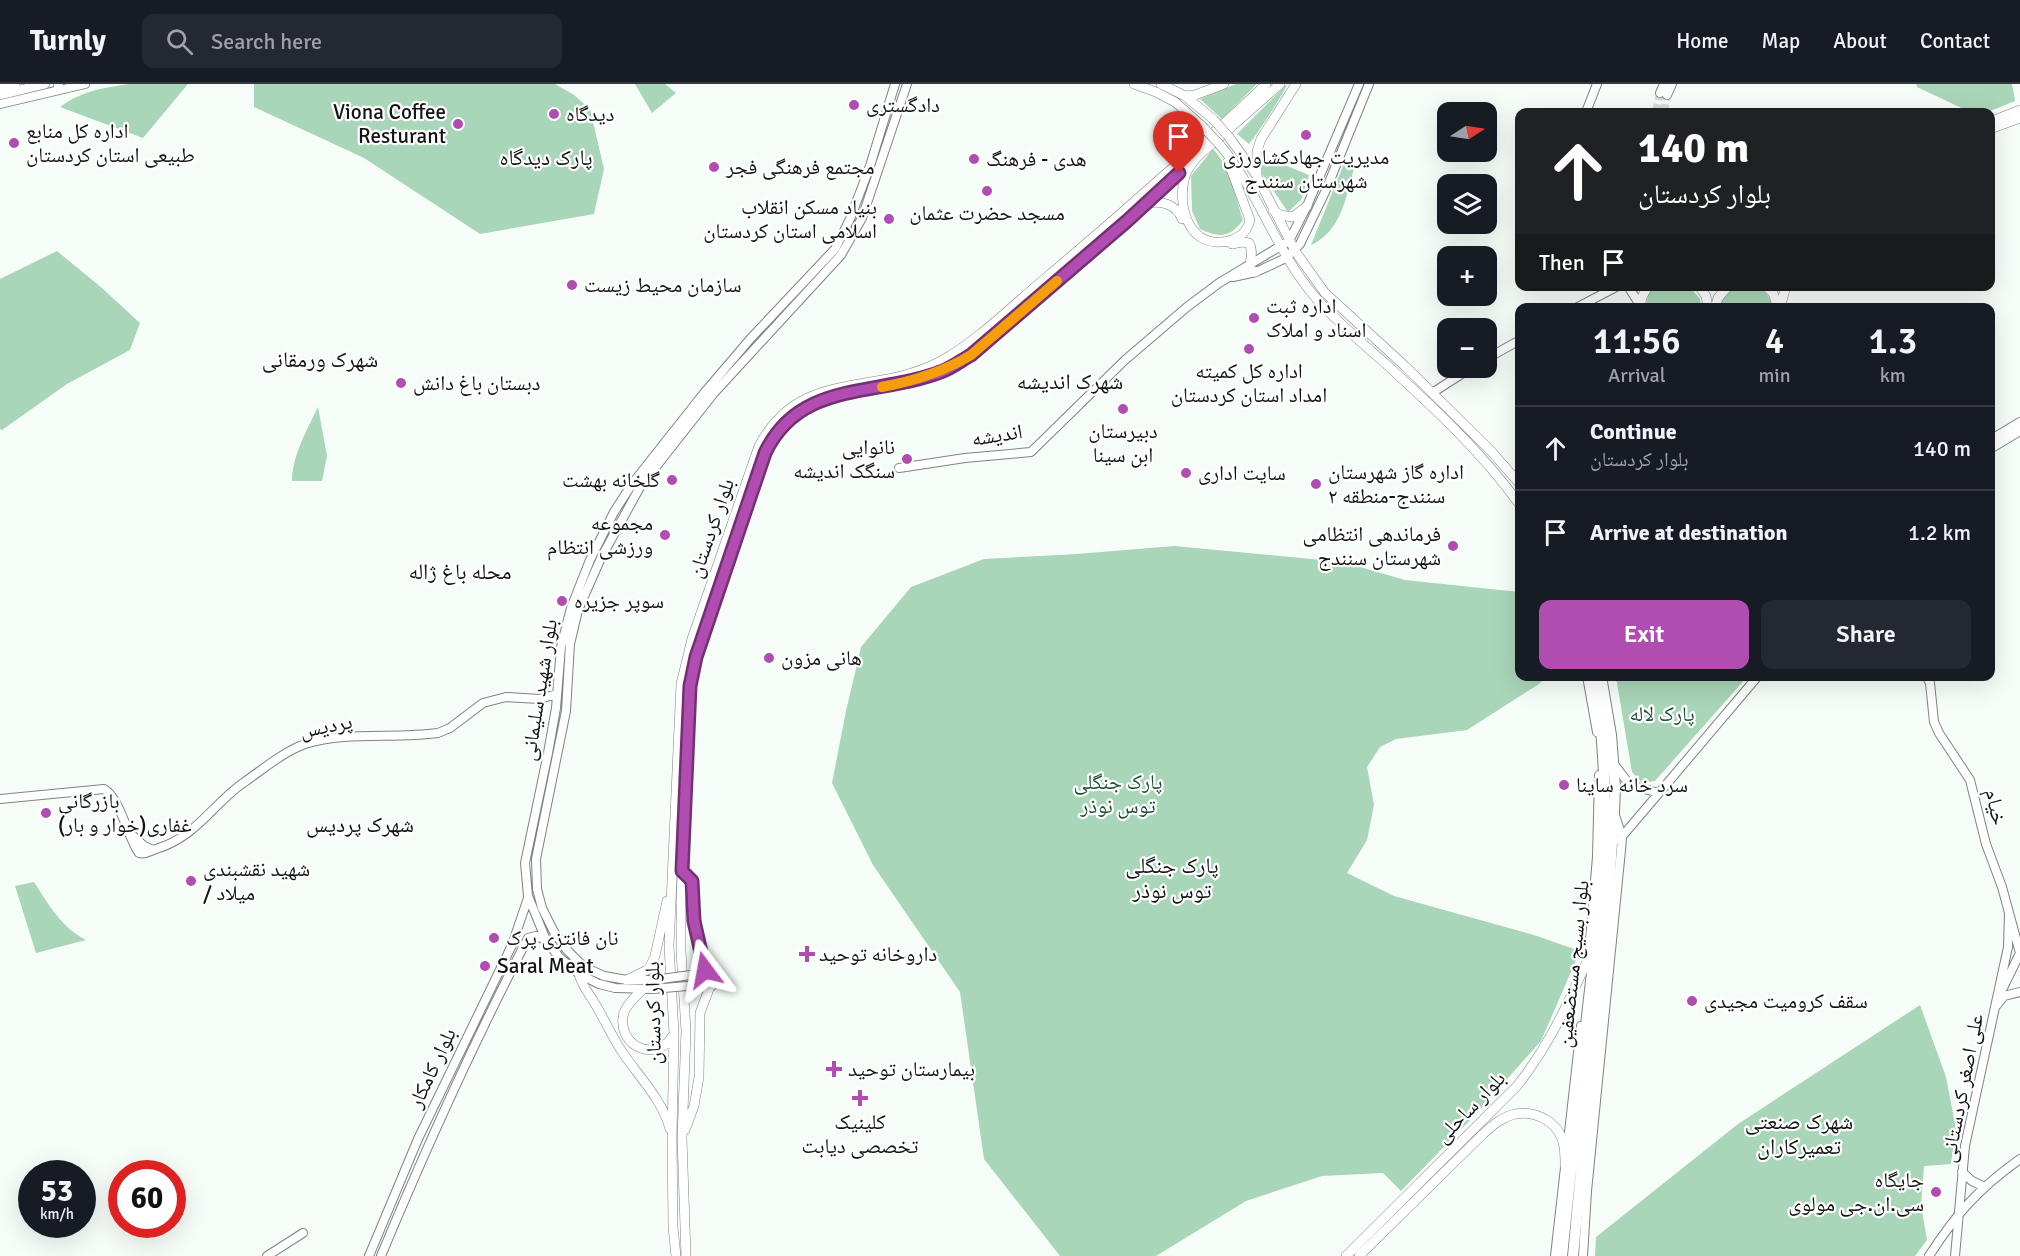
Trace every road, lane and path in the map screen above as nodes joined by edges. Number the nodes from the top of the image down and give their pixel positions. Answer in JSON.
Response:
{"nodes":[{"id":1,"x":15,"y":84,"type":"edge"},
{"id":2,"x":45,"y":84,"type":"edge"},
{"id":3,"x":85,"y":84,"type":"edge"},
{"id":4,"x":895,"y":84,"type":"edge"},
{"id":5,"x":907,"y":84,"type":"edge"},
{"id":6,"x":1134,"y":84,"type":"edge"},
{"id":7,"x":1163,"y":84,"type":"edge"},
{"id":8,"x":1224,"y":84,"type":"edge"},
{"id":9,"x":1266,"y":84,"type":"edge"},
{"id":10,"x":1280,"y":84,"type":"edge"},
{"id":11,"x":1296,"y":84,"type":"edge"},
{"id":12,"x":1359,"y":84,"type":"edge"},
{"id":13,"x":1369,"y":84,"type":"edge"},
{"id":14,"x":1597,"y":84,"type":"edge"},
{"id":15,"x":1664,"y":84,"type":"edge"},
{"id":16,"x":1672,"y":84,"type":"edge"},
{"id":17,"x":58,"y":87,"type":"edge"},
{"id":18,"x":0,"y":88,"type":"edge"},
{"id":19,"x":0,"y":95,"type":"edge"},
{"id":20,"x":1185,"y":96,"type":"junction"},
{"id":21,"x":0,"y":104,"type":"edge"},
{"id":22,"x":1588,"y":108,"type":"edge"},
{"id":23,"x":2020,"y":110,"type":"edge"},
{"id":24,"x":2020,"y":118,"type":"edge"},
{"id":25,"x":1995,"y":120,"type":"edge"},
{"id":26,"x":1995,"y":127,"type":"edge"},
{"id":27,"x":1221,"y":146,"type":"junction"},
{"id":28,"x":1197,"y":157,"type":"junction"},
{"id":29,"x":1257,"y":176,"type":"junction"},
{"id":30,"x":1144,"y":205,"type":"junction"},
{"id":31,"x":1307,"y":206,"type":"junction"},
{"id":32,"x":1273,"y":210,"type":"junction"},
{"id":33,"x":1124,"y":218,"type":"junction"},
{"id":34,"x":1289,"y":241,"type":"junction"},
{"id":35,"x":1280,"y":248,"type":"junction"},
{"id":36,"x":1295,"y":251,"type":"junction"},
{"id":37,"x":1286,"y":258,"type":"junction"},
{"id":38,"x":1253,"y":268,"type":"junction"},
{"id":39,"x":803,"y":290,"type":"junction"},
{"id":40,"x":1608,"y":291,"type":"edge"},
{"id":41,"x":1586,"y":303,"type":"edge"},
{"id":42,"x":1515,"y":343,"type":"edge"},
{"id":43,"x":1497,"y":353,"type":"edge"},
{"id":44,"x":1455,"y":378,"type":"edge"},
{"id":45,"x":891,"y":381,"type":"junction"},
{"id":46,"x":1432,"y":393,"type":"junction"},
{"id":47,"x":688,"y":421,"type":"junction"},
{"id":48,"x":2020,"y":422,"type":"edge"},
{"id":49,"x":2020,"y":431,"type":"edge"},
{"id":50,"x":1995,"y":437,"type":"edge"},
{"id":51,"x":1995,"y":446,"type":"edge"},
{"id":52,"x":899,"y":468,"type":"dead end"},
{"id":53,"x":1515,"y":478,"type":"edge"},
{"id":54,"x":1515,"y":498,"type":"edge"},
{"id":55,"x":1588,"y":681,"type":"edge"},
{"id":56,"x":1594,"y":681,"type":"edge"},
{"id":57,"x":1601,"y":681,"type":"edge"},
{"id":58,"x":1754,"y":681,"type":"edge"},
{"id":59,"x":1929,"y":681,"type":"edge"},
{"id":60,"x":1596,"y":692,"type":"junction"},
{"id":61,"x":557,"y":693,"type":"junction"},
{"id":62,"x":1592,"y":708,"type":"junction"},
{"id":63,"x":1613,"y":763,"type":"junction"},
{"id":64,"x":541,"y":784,"type":"junction"},
{"id":65,"x":551,"y":787,"type":"junction"},
{"id":66,"x":1659,"y":793,"type":"junction"},
{"id":67,"x":538,"y":796,"type":"junction"},
{"id":68,"x":549,"y":798,"type":"junction"},
{"id":69,"x":0,"y":799,"type":"edge"},
{"id":70,"x":1614,"y":813,"type":"junction"},
{"id":71,"x":129,"y":832,"type":"junction"},
{"id":72,"x":1622,"y":837,"type":"junction"},
{"id":73,"x":153,"y":850,"type":"junction"},
{"id":74,"x":1612,"y":851,"type":"junction"},
{"id":75,"x":682,"y":871,"type":"junction"},
{"id":76,"x":672,"y":884,"type":"junction"},
{"id":77,"x":528,"y":896,"type":"junction"},
{"id":78,"x":2009,"y":914,"type":"junction"},
{"id":79,"x":516,"y":934,"type":"junction"},
{"id":80,"x":528,"y":939,"type":"junction"},
{"id":81,"x":546,"y":940,"type":"junction"},
{"id":82,"x":2020,"y":953,"type":"edge"},
{"id":83,"x":1588,"y":959,"type":"junction"},
{"id":84,"x":701,"y":972,"type":"junction"},
{"id":85,"x":579,"y":974,"type":"junction"},
{"id":86,"x":627,"y":980,"type":"junction"},
{"id":87,"x":653,"y":984,"type":"junction"},
{"id":88,"x":698,"y":985,"type":"junction"},
{"id":89,"x":709,"y":989,"type":"junction"},
{"id":90,"x":642,"y":990,"type":"junction"},
{"id":91,"x":2020,"y":992,"type":"edge"},
{"id":92,"x":1997,"y":1002,"type":"junction"},
{"id":93,"x":674,"y":1033,"type":"junction"},
{"id":94,"x":1497,"y":1108,"type":"junction"},
{"id":95,"x":1505,"y":1118,"type":"junction"},
{"id":96,"x":677,"y":1137,"type":"junction"},
{"id":97,"x":2020,"y":1160,"type":"edge"},
{"id":98,"x":1565,"y":1166,"type":"junction"},
{"id":99,"x":1962,"y":1172,"type":"junction"},
{"id":100,"x":1985,"y":1187,"type":"junction"},
{"id":101,"x":1959,"y":1213,"type":"junction"},
{"id":102,"x":303,"y":1233,"type":"dead end"},
{"id":103,"x":267,"y":1256,"type":"edge"},
{"id":104,"x":369,"y":1256,"type":"edge"},
{"id":105,"x":381,"y":1256,"type":"edge"},
{"id":106,"x":676,"y":1256,"type":"edge"},
{"id":107,"x":686,"y":1256,"type":"edge"},
{"id":108,"x":1346,"y":1256,"type":"edge"},
{"id":109,"x":1359,"y":1256,"type":"edge"},
{"id":110,"x":1555,"y":1256,"type":"edge"},
{"id":111,"x":1562,"y":1256,"type":"edge"},
{"id":112,"x":1573,"y":1256,"type":"edge"},
{"id":113,"x":1583,"y":1256,"type":"edge"},
{"id":114,"x":1929,"y":1256,"type":"edge"},
{"id":115,"x":1955,"y":1256,"type":"edge"}],
"edges":[{"from":1,"to":18,"type":"main road"},
{"from":2,"to":19,"type":"main road"},
{"from":3,"to":17,"type":"main road"},
{"from":4,"to":39,"type":"main road","name":"بلوار شهید سلیمانی"},
{"from":5,"to":39,"type":"main road","name":"بلوار شهید سلیمانی"},
{"from":6,"to":27,"type":"main road","bridge":true},
{"from":7,"to":20,"type":"main road"},
{"from":8,"to":20,"type":"main road"},
{"from":9,"to":33,"type":"main road","name":"بلوار کردستان"},
{"from":10,"to":28,"type":"main road","name":"بلوار کردستان"},
{"from":11,"to":29,"type":"main road"},
{"from":12,"to":31,"type":"main road"},
{"from":13,"to":36,"type":"main road"},
{"from":14,"to":22,"type":"main road"},
{"from":15,"to":16,"type":"main road"},
{"from":17,"to":21,"type":"main road"},
{"from":20,"to":29,"type":"main road","bridge":true},
{"from":23,"to":25,"type":"main road"},
{"from":24,"to":26,"type":"main road"},
{"from":27,"to":28,"type":"main road","name":"بلوار کردستان"},
{"from":27,"to":35,"type":"main road"},
{"from":28,"to":30,"type":"main road","name":"بلوار کردستان"},
{"from":29,"to":32,"type":"main road"},
{"from":30,"to":33,"type":"main road","name":"بلوار کردستان"},
{"from":30,"to":38,"type":"main road"},
{"from":31,"to":32,"type":"main road"},
{"from":31,"to":34,"type":"main road"},
{"from":32,"to":34,"type":"main road"},
{"from":33,"to":45,"type":"main road","name":"بلوار کردستان"},
{"from":34,"to":35,"type":"main road","name":"اندیشه"},
{"from":34,"to":36,"type":"main road"},
{"from":35,"to":37,"type":"main road"},
{"from":35,"to":38,"type":"main road","name":"اندیشه"},
{"from":36,"to":37,"type":"main road","name":"اندیشه"},
{"from":36,"to":46,"type":"main road"},
{"from":37,"to":38,"type":"main road","name":"اندیشه"},
{"from":37,"to":54,"type":"main road"},
{"from":38,"to":52,"type":"main road","name":"اندیشه"},
{"from":39,"to":47,"type":"main road","name":"بلوار شهید سلیمانی"},
{"from":40,"to":41,"type":"main road"},
{"from":42,"to":43,"type":"main road"},
{"from":44,"to":46,"type":"main road"},
{"from":45,"to":75,"type":"main road","name":"بلوار کردستان"},
{"from":45,"to":76,"type":"main road","name":"بلوار کردستان"},
{"from":46,"to":53,"type":"main road"},
{"from":47,"to":61,"type":"main road","name":"بلوار شهید سلیمانی"},
{"from":47,"to":65,"type":"main road","name":"بلوار شهید سلیمانی"},
{"from":48,"to":50,"type":"main road"},
{"from":49,"to":51,"type":"main road"},
{"from":55,"to":62,"type":"main road"},
{"from":56,"to":60,"type":"highway","name":"بلوار بسیج مستضعفین"},
{"from":57,"to":63,"type":"highway","name":"بلوار بسیج مستضعفین"},
{"from":58,"to":66,"type":"main road"},
{"from":59,"to":78,"type":"main road","name":"خیام"},
{"from":60,"to":62,"type":"main road"},
{"from":60,"to":111,"type":"highway","name":"بلوار بسیج مستضعفین"},
{"from":61,"to":64,"type":"main road","name":"بلوار شهید سلیمانی"},
{"from":61,"to":73,"type":"main road","name":"پردیس"},
{"from":62,"to":83,"type":"main road"},
{"from":63,"to":66,"type":"main road"},
{"from":63,"to":70,"type":"highway","name":"بلوار بسیج مستضعفین"},
{"from":64,"to":65,"type":"main road"},
{"from":64,"to":67,"type":"main road","name":"بلوار شهید سلیمانی"},
{"from":65,"to":68,"type":"main road","name":"بلوار شهید سلیمانی"},
{"from":66,"to":72,"type":"main road"},
{"from":67,"to":68,"type":"main road"},
{"from":67,"to":77,"type":"main road","name":"بلوار شهید سلیمانی"},
{"from":68,"to":86,"type":"main road","name":"بلوار شهید سلیمانی"},
{"from":69,"to":71,"type":"main road"},
{"from":70,"to":72,"type":"main road"},
{"from":70,"to":74,"type":"highway","name":"بلوار بسیج مستضعفین"},
{"from":71,"to":73,"type":"main road"},
{"from":71,"to":73,"type":"main road"},
{"from":72,"to":74,"type":"main road"},
{"from":72,"to":113,"type":"main road"},
{"from":74,"to":112,"type":"highway","name":"بلوار بسیج مستضعفین"},
{"from":75,"to":84,"type":"main road"},
{"from":75,"to":96,"type":"main road","name":"بلوار کردستان"},
{"from":76,"to":86,"type":"main road"},
{"from":76,"to":93,"type":"main road","name":"بلوار کردستان"},
{"from":77,"to":79,"type":"main road","name":"بلوار کامکار"},
{"from":77,"to":81,"type":"main road","name":"بلوار شهید سلیمانی"},
{"from":78,"to":82,"type":"main road","name":"خیام"},
{"from":78,"to":92,"type":"main road"},
{"from":79,"to":80,"type":"main road"},
{"from":79,"to":104,"type":"main road","name":"بلوار کامکار"},
{"from":80,"to":81,"type":"main road"},
{"from":80,"to":105,"type":"main road","name":"بلوار کامکار"},
{"from":81,"to":85,"type":"main road","name":"بلوار شهید سلیمانی"},
{"from":82,"to":92,"type":"main road"},
{"from":83,"to":94,"type":"main road","name":"بلوار ساحلی"},
{"from":83,"to":98,"type":"main road"},
{"from":84,"to":87,"type":"main road","name":"بلوار شهید سلیمانی","bridge":true},
{"from":84,"to":88,"type":"main road"},
{"from":84,"to":89,"type":"main road"},
{"from":85,"to":90,"type":"main road","name":"بلوار شهید سلیمانی"},
{"from":85,"to":96,"type":"main road"},
{"from":86,"to":87,"type":"main road","name":"بلوار شهید سلیمانی"},
{"from":87,"to":88,"type":"main road","name":"بلوار شهید سلیمانی","bridge":true},
{"from":87,"to":90,"type":"main road","name":"بلوار شهید سلیمانی"},
{"from":88,"to":89,"type":"main road"},
{"from":89,"to":96,"type":"main road"},
{"from":90,"to":93,"type":"main road"},
{"from":91,"to":92,"type":"main road"},
{"from":92,"to":99,"type":"main road","name":"علی اصغر کردستانی"},
{"from":93,"to":96,"type":"main road","name":"بلوار کردستان"},
{"from":94,"to":95,"type":"main road"},
{"from":94,"to":108,"type":"main road","name":"بلوار ساحلی"},
{"from":95,"to":98,"type":"main road","name":"بلوار ساحلی"},
{"from":95,"to":109,"type":"main road","name":"بلوار ساحلی"},
{"from":96,"to":106,"type":"main road","name":"بلوار کردستان"},
{"from":96,"to":107,"type":"main road","name":"بلوار کردستان"},
{"from":97,"to":100,"type":"main road"},
{"from":98,"to":110,"type":"main road"},
{"from":99,"to":100,"type":"main road"},
{"from":99,"to":101,"type":"main road","name":"علی اصغر کردستانی"},
{"from":100,"to":101,"type":"main road"},
{"from":101,"to":114,"type":"main road"},
{"from":101,"to":115,"type":"main road","name":"علی اصغر کردستانی"},
{"from":102,"to":103,"type":"main road"}]}
